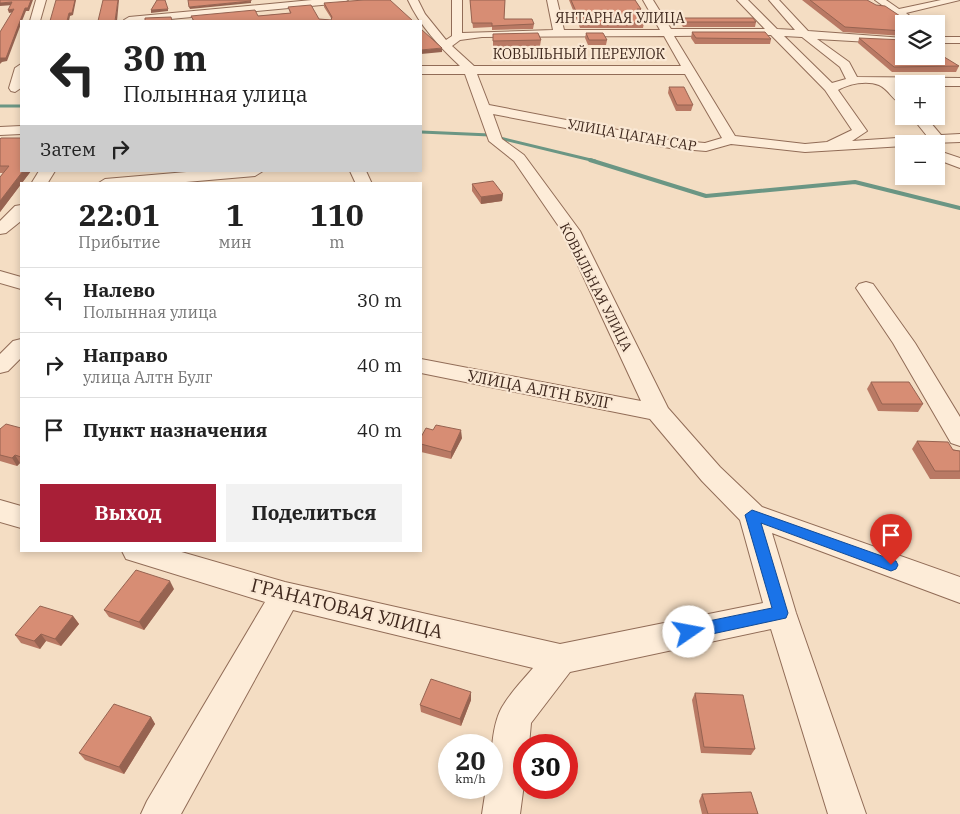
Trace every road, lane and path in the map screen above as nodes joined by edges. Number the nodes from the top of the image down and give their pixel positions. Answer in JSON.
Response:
{"nodes":[{"id":1,"x":41,"y":0,"type":"edge"},
{"id":2,"x":220,"y":0,"type":"edge"},
{"id":3,"x":343,"y":0,"type":"edge"},
{"id":4,"x":413,"y":0,"type":"edge"},
{"id":5,"x":456,"y":0,"type":"edge"},
{"id":6,"x":552,"y":0,"type":"edge"},
{"id":7,"x":648,"y":0,"type":"edge"},
{"id":8,"x":742,"y":0,"type":"edge"},
{"id":9,"x":774,"y":0,"type":"edge"},
{"id":10,"x":880,"y":0,"type":"edge"},
{"id":11,"x":955,"y":0,"type":"edge"},
{"id":12,"x":314,"y":2,"type":"edge"},
{"id":13,"x":129,"y":7,"type":"dead end"},
{"id":14,"x":224,"y":11,"type":"junction"},
{"id":15,"x":898,"y":12,"type":"junction"},
{"id":16,"x":322,"y":15,"type":"dead end"},
{"id":17,"x":902,"y":15,"type":"edge"},
{"id":18,"x":35,"y":20,"type":"edge"},
{"id":19,"x":129,"y":20,"type":"edge"},
{"id":20,"x":138,"y":20,"type":"edge"},
{"id":21,"x":228,"y":20,"type":"edge"},
{"id":22,"x":776,"y":32,"type":"junction"},
{"id":23,"x":559,"y":33,"type":"junction"},
{"id":24,"x":667,"y":34,"type":"junction"},
{"id":25,"x":804,"y":34,"type":"junction"},
{"id":26,"x":457,"y":37,"type":"junction"},
{"id":27,"x":945,"y":39,"type":"edge"},
{"id":28,"x":960,"y":40,"type":"edge"},
{"id":29,"x":895,"y":41,"type":"edge"},
{"id":30,"x":445,"y":46,"type":"junction"},
{"id":31,"x":469,"y":68,"type":"junction"},
{"id":32,"x":422,"y":70,"type":"edge"},
{"id":33,"x":690,"y":70,"type":"junction"},
{"id":34,"x":20,"y":75,"type":"edge"},
{"id":35,"x":853,"y":80,"type":"junction"},
{"id":36,"x":883,"y":82,"type":"junction"},
{"id":37,"x":960,"y":82,"type":"edge"},
{"id":38,"x":18,"y":88,"type":"edge"},
{"id":39,"x":831,"y":89,"type":"junction"},
{"id":40,"x":0,"y":90,"type":"edge"},
{"id":41,"x":895,"y":93,"type":"edge"},
{"id":42,"x":482,"y":108,"type":"junction"},
{"id":43,"x":20,"y":130,"type":"edge"},
{"id":44,"x":0,"y":131,"type":"edge"},
{"id":45,"x":960,"y":138,"type":"edge"},
{"id":46,"x":730,"y":140,"type":"junction"},
{"id":47,"x":945,"y":143,"type":"edge"},
{"id":48,"x":895,"y":144,"type":"edge"},
{"id":49,"x":827,"y":147,"type":"junction"},
{"id":50,"x":945,"y":152,"type":"edge"},
{"id":51,"x":960,"y":163,"type":"edge"},
{"id":52,"x":250,"y":172,"type":"edge"},
{"id":53,"x":215,"y":179,"type":"edge"},
{"id":54,"x":149,"y":182,"type":"edge"},
{"id":55,"x":20,"y":211,"type":"edge"},
{"id":56,"x":0,"y":229,"type":"edge"},
{"id":57,"x":0,"y":277,"type":"edge"},
{"id":58,"x":20,"y":283,"type":"edge"},
{"id":59,"x":866,"y":288,"type":"dead end"},
{"id":60,"x":20,"y":347,"type":"edge"},
{"id":61,"x":0,"y":366,"type":"edge"},
{"id":62,"x":422,"y":366,"type":"edge"},
{"id":63,"x":658,"y":412,"type":"junction"},
{"id":64,"x":960,"y":437,"type":"edge"},
{"id":65,"x":0,"y":511,"type":"edge"},
{"id":66,"x":752,"y":515,"type":"junction"},
{"id":67,"x":20,"y":517,"type":"edge"},
{"id":68,"x":139,"y":552,"type":"edge"},
{"id":69,"x":960,"y":590,"type":"edge"},
{"id":70,"x":285,"y":595,"type":"junction"},
{"id":71,"x":781,"y":613,"type":"junction"},
{"id":72,"x":560,"y":659,"type":"junction"},
{"id":73,"x":160,"y":814,"type":"edge"},
{"id":74,"x":501,"y":814,"type":"edge"},
{"id":75,"x":848,"y":814,"type":"edge"}],
"edges":[{"from":1,"to":18,"type":"street"},
{"from":2,"to":14,"type":"street"},
{"from":3,"to":12,"type":"street"},
{"from":4,"to":30,"type":"street","name":"КОВЫЛЬНАЯ УЛИЦА"},
{"from":5,"to":26,"type":"street"},
{"from":6,"to":23,"type":"street"},
{"from":7,"to":24,"type":"street"},
{"from":8,"to":22,"type":"street"},
{"from":9,"to":25,"type":"street"},
{"from":10,"to":15,"type":"street"},
{"from":11,"to":15,"type":"street"},
{"from":12,"to":14,"type":"street"},
{"from":12,"to":16,"type":"street"},
{"from":13,"to":19,"type":"street"},
{"from":14,"to":20,"type":"street"},
{"from":14,"to":21,"type":"street"},
{"from":15,"to":17,"type":"street"},
{"from":22,"to":24,"type":"street","name":"ЯНТАРНАЯ УЛИЦА"},
{"from":22,"to":25,"type":"street","name":"ЯНТАРНАЯ УЛИЦА"},
{"from":22,"to":39,"type":"street"},
{"from":23,"to":24,"type":"street","name":"ЯНТАРНАЯ УЛИЦА"},
{"from":23,"to":26,"type":"street","name":"ЯНТАРНАЯ УЛИЦА"},
{"from":24,"to":33,"type":"street"},
{"from":25,"to":29,"type":"street","name":"ЯНТАРНАЯ УЛИЦА"},
{"from":25,"to":35,"type":"street"},
{"from":26,"to":30,"type":"street"},
{"from":27,"to":28,"type":"street"},
{"from":30,"to":31,"type":"street","name":"КОВЫЛЬНАЯ УЛИЦА"},
{"from":31,"to":32,"type":"street","name":"КОВЫЛЬНЫЙ ПЕРЕУЛОК"},
{"from":31,"to":33,"type":"street","name":"КОВЫЛЬНЫЙ ПЕРЕУЛОК"},
{"from":31,"to":42,"type":"street","name":"КОВЫЛЬНАЯ УЛИЦА"},
{"from":33,"to":46,"type":"street"},
{"from":34,"to":38,"type":"street"},
{"from":35,"to":36,"type":"street"},
{"from":35,"to":39,"type":"street"},
{"from":36,"to":37,"type":"street"},
{"from":36,"to":41,"type":"street"},
{"from":38,"to":40,"type":"street"},
{"from":39,"to":49,"type":"street"},
{"from":42,"to":46,"type":"street","name":"УЛИЦА ЦАГАН САР"},
{"from":42,"to":63,"type":"street","name":"КОВЫЛЬНАЯ УЛИЦА"},
{"from":43,"to":44,"type":"street"},
{"from":45,"to":47,"type":"street","name":"УЛИЦА ЦАГАН САР"},
{"from":46,"to":49,"type":"street","name":"УЛИЦА ЦАГАН САР"},
{"from":48,"to":49,"type":"street","name":"УЛИЦА ЦАГАН САР"},
{"from":50,"to":51,"type":"street"},
{"from":52,"to":53,"type":"street"},
{"from":53,"to":54,"type":"street"},
{"from":55,"to":56,"type":"street"},
{"from":57,"to":58,"type":"street"},
{"from":59,"to":64,"type":"street"},
{"from":60,"to":61,"type":"street"},
{"from":62,"to":63,"type":"street","name":"УЛИЦА АЛТН БУЛГ"},
{"from":63,"to":66,"type":"street","name":"КОВЫЛЬНАЯ УЛИЦА"},
{"from":65,"to":67,"type":"street"},
{"from":66,"to":69,"type":"street"},
{"from":66,"to":71,"type":"street"},
{"from":68,"to":70,"type":"street","name":"ГРАНАТОВАЯ УЛИЦА"},
{"from":70,"to":72,"type":"street","name":"ГРАНАТОВАЯ УЛИЦА"},
{"from":70,"to":73,"type":"street"},
{"from":71,"to":72,"type":"street"},
{"from":71,"to":75,"type":"street"},
{"from":72,"to":74,"type":"street"}]}
